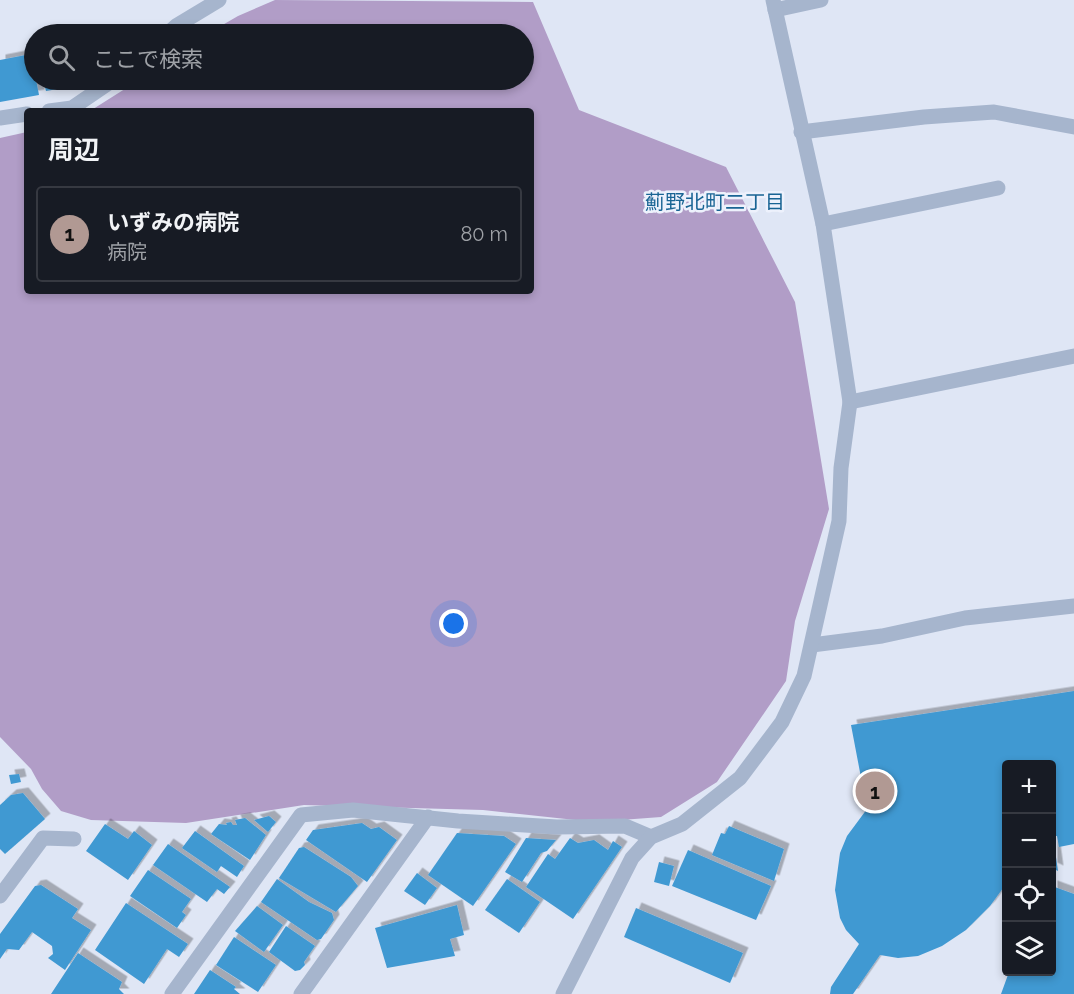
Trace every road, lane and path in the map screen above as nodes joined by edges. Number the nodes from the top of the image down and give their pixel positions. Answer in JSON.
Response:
{"nodes":[{"id":1,"x":219,"y":0,"type":"edge"},
{"id":2,"x":821,"y":0,"type":"edge"},
{"id":3,"x":774,"y":5,"type":"edge"},
{"id":4,"x":179,"y":24,"type":"edge"},
{"id":5,"x":98,"y":90,"type":"edge"},
{"id":6,"x":72,"y":108,"type":"edge"},
{"id":7,"x":24,"y":114,"type":"edge"},
{"id":8,"x":0,"y":118,"type":"edge"},
{"id":9,"x":1074,"y":127,"type":"edge"},
{"id":10,"x":801,"y":132,"type":"junction"},
{"id":11,"x":998,"y":188,"type":"dead end"},
{"id":12,"x":823,"y":224,"type":"junction"},
{"id":13,"x":1074,"y":356,"type":"edge"},
{"id":14,"x":850,"y":402,"type":"junction"},
{"id":15,"x":1074,"y":606,"type":"edge"},
{"id":16,"x":812,"y":645,"type":"junction"},
{"id":17,"x":428,"y":817,"type":"junction"},
{"id":18,"x":651,"y":837,"type":"junction"},
{"id":19,"x":74,"y":839,"type":"dead end"},
{"id":20,"x":0,"y":896,"type":"edge"},
{"id":21,"x":172,"y":994,"type":"edge"},
{"id":22,"x":301,"y":994,"type":"edge"},
{"id":23,"x":563,"y":994,"type":"edge"}],
"edges":[{"from":1,"to":4,"type":"street"},
{"from":2,"to":3,"type":"street"},
{"from":3,"to":10,"type":"street"},
{"from":5,"to":6,"type":"street"},
{"from":7,"to":8,"type":"street"},
{"from":9,"to":10,"type":"street"},
{"from":10,"to":12,"type":"street"},
{"from":11,"to":12,"type":"street"},
{"from":12,"to":14,"type":"street"},
{"from":13,"to":14,"type":"street"},
{"from":14,"to":16,"type":"street"},
{"from":15,"to":16,"type":"street"},
{"from":16,"to":18,"type":"street"},
{"from":17,"to":18,"type":"street"},
{"from":17,"to":21,"type":"street"},
{"from":17,"to":22,"type":"street"},
{"from":18,"to":23,"type":"street"},
{"from":19,"to":20,"type":"street"}]}
